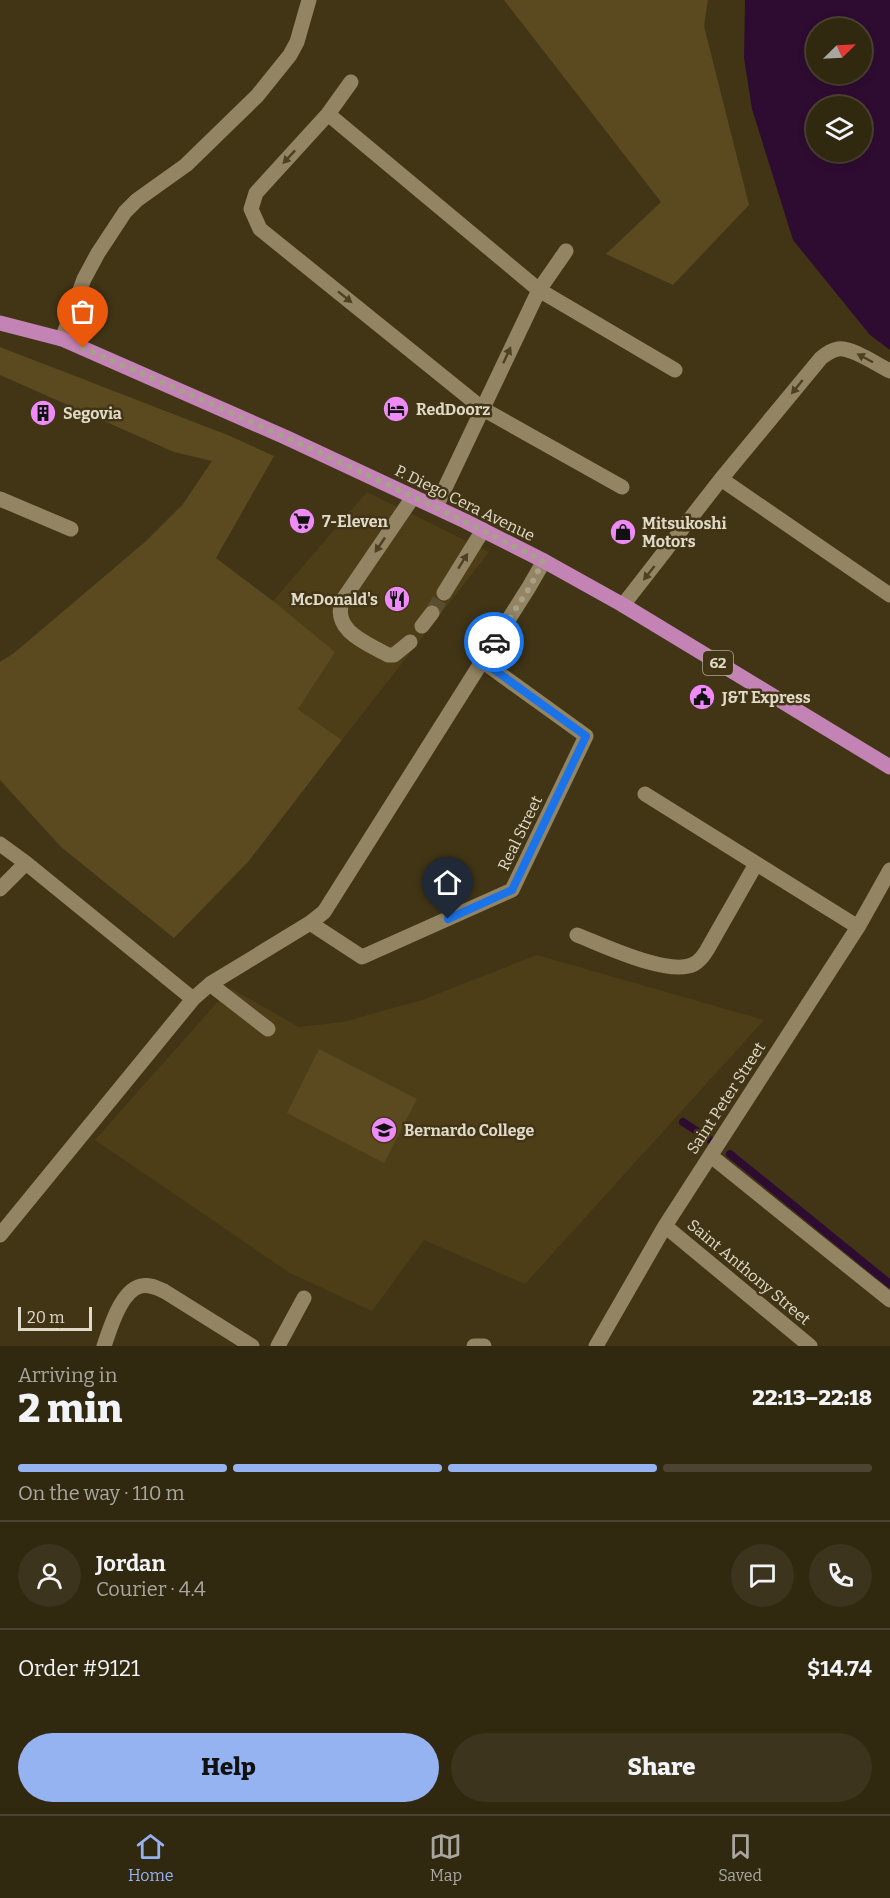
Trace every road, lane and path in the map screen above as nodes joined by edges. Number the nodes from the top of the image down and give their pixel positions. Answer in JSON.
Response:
{"nodes":[{"id":1,"x":309,"y":0,"type":"edge"},
{"id":2,"x":351,"y":82,"type":"dead end"},
{"id":3,"x":328,"y":114,"type":"junction"},
{"id":4,"x":566,"y":251,"type":"dead end"},
{"id":5,"x":539,"y":290,"type":"junction"},
{"id":6,"x":0,"y":322,"type":"edge"},
{"id":7,"x":62,"y":339,"type":"junction"},
{"id":8,"x":675,"y":370,"type":"dead end"},
{"id":9,"x":890,"y":371,"type":"edge"},
{"id":10,"x":483,"y":409,"type":"junction"},
{"id":11,"x":721,"y":479,"type":"junction"},
{"id":12,"x":622,"y":487,"type":"dead end"},
{"id":13,"x":413,"y":497,"type":"junction"},
{"id":14,"x":0,"y":499,"type":"edge"},
{"id":15,"x":436,"y":507,"type":"junction"},
{"id":16,"x":71,"y":529,"type":"dead end"},
{"id":17,"x":483,"y":530,"type":"junction"},
{"id":18,"x":543,"y":561,"type":"junction"},
{"id":19,"x":444,"y":593,"type":"tunnel mouth"},
{"id":20,"x":890,"y":595,"type":"edge"},
{"id":21,"x":623,"y":605,"type":"junction"},
{"id":22,"x":432,"y":613,"type":"tunnel mouth"},
{"id":23,"x":422,"y":626,"type":"dead end"},
{"id":24,"x":410,"y":642,"type":"dead end"},
{"id":25,"x":482,"y":661,"type":"junction"},
{"id":26,"x":890,"y":767,"type":"edge"},
{"id":27,"x":645,"y":794,"type":"dead end"},
{"id":28,"x":0,"y":844,"type":"edge"},
{"id":29,"x":26,"y":863,"type":"junction"},
{"id":30,"x":756,"y":864,"type":"junction"},
{"id":31,"x":890,"y":870,"type":"edge"},
{"id":32,"x":0,"y":889,"type":"edge"},
{"id":33,"x":310,"y":923,"type":"junction"},
{"id":34,"x":858,"y":927,"type":"junction"},
{"id":35,"x":576,"y":935,"type":"dead end"},
{"id":36,"x":210,"y":984,"type":"junction"},
{"id":37,"x":193,"y":999,"type":"junction"},
{"id":38,"x":268,"y":1029,"type":"dead end"},
{"id":39,"x":711,"y":1156,"type":"junction"},
{"id":40,"x":664,"y":1226,"type":"junction"},
{"id":41,"x":0,"y":1235,"type":"edge"},
{"id":42,"x":303,"y":1298,"type":"dead end"},
{"id":43,"x":890,"y":1300,"type":"edge"},
{"id":44,"x":792,"y":1341,"type":"edge"},
{"id":45,"x":104,"y":1346,"type":"edge"},
{"id":46,"x":252,"y":1346,"type":"edge"},
{"id":47,"x":278,"y":1346,"type":"edge"},
{"id":48,"x":474,"y":1346,"type":"edge"},
{"id":49,"x":484,"y":1346,"type":"edge"},
{"id":50,"x":596,"y":1346,"type":"edge"},
{"id":51,"x":810,"y":1346,"type":"edge"}],
"edges":[{"from":1,"to":7,"type":"street"},
{"from":2,"to":3,"type":"street"},
{"from":3,"to":5,"type":"street"},
{"from":3,"to":10,"type":"street","one_way":true},
{"from":4,"to":5,"type":"street"},
{"from":5,"to":8,"type":"street"},
{"from":10,"to":5,"type":"street","one_way":true},
{"from":6,"to":7,"type":"main road","name":"P. Diego Cera Avenue","number":"62"},
{"from":7,"to":13,"type":"main road","name":"P. Diego Cera Avenue","number":"62"},
{"from":9,"to":11,"type":"street","one_way":true},
{"from":10,"to":12,"type":"street"},
{"from":10,"to":15,"type":"street"},
{"from":11,"to":20,"type":"street"},
{"from":11,"to":21,"type":"street","one_way":true},
{"from":13,"to":15,"type":"main road","name":"P. Diego Cera Avenue","number":"62"},
{"from":13,"to":24,"type":"street","one_way":true},
{"from":14,"to":16,"type":"street"},
{"from":15,"to":17,"type":"main road","name":"P. Diego Cera Avenue","number":"62"},
{"from":17,"to":18,"type":"main road","name":"P. Diego Cera Avenue","number":"62"},
{"from":19,"to":17,"type":"street","one_way":true},
{"from":18,"to":21,"type":"main road","name":"P. Diego Cera Avenue","number":"62"},
{"from":18,"to":25,"type":"street"},
{"from":21,"to":26,"type":"main road","name":"P. Diego Cera Avenue","number":"62"},
{"from":22,"to":23,"type":"street"},
{"from":25,"to":33,"type":"street"},
{"from":25,"to":33,"type":"street","name":"Real Street"},
{"from":27,"to":30,"type":"street"},
{"from":28,"to":29,"type":"street"},
{"from":29,"to":32,"type":"street"},
{"from":29,"to":37,"type":"street"},
{"from":30,"to":34,"type":"street"},
{"from":30,"to":35,"type":"street"},
{"from":31,"to":34,"type":"street","name":"Saint Peter Street"},
{"from":33,"to":36,"type":"street"},
{"from":34,"to":39,"type":"street","name":"Saint Peter Street"},
{"from":36,"to":37,"type":"street"},
{"from":36,"to":38,"type":"street"},
{"from":37,"to":41,"type":"street"},
{"from":39,"to":40,"type":"street","name":"Saint Peter Street"},
{"from":39,"to":43,"type":"street"},
{"from":40,"to":44,"type":"street","name":"Saint Anthony Street"},
{"from":40,"to":50,"type":"street","name":"Saint Peter Street"},
{"from":42,"to":47,"type":"street"},
{"from":44,"to":51,"type":"street","name":"Saint Anthony Street"},
{"from":45,"to":46,"type":"street"},
{"from":48,"to":49,"type":"street"}]}
